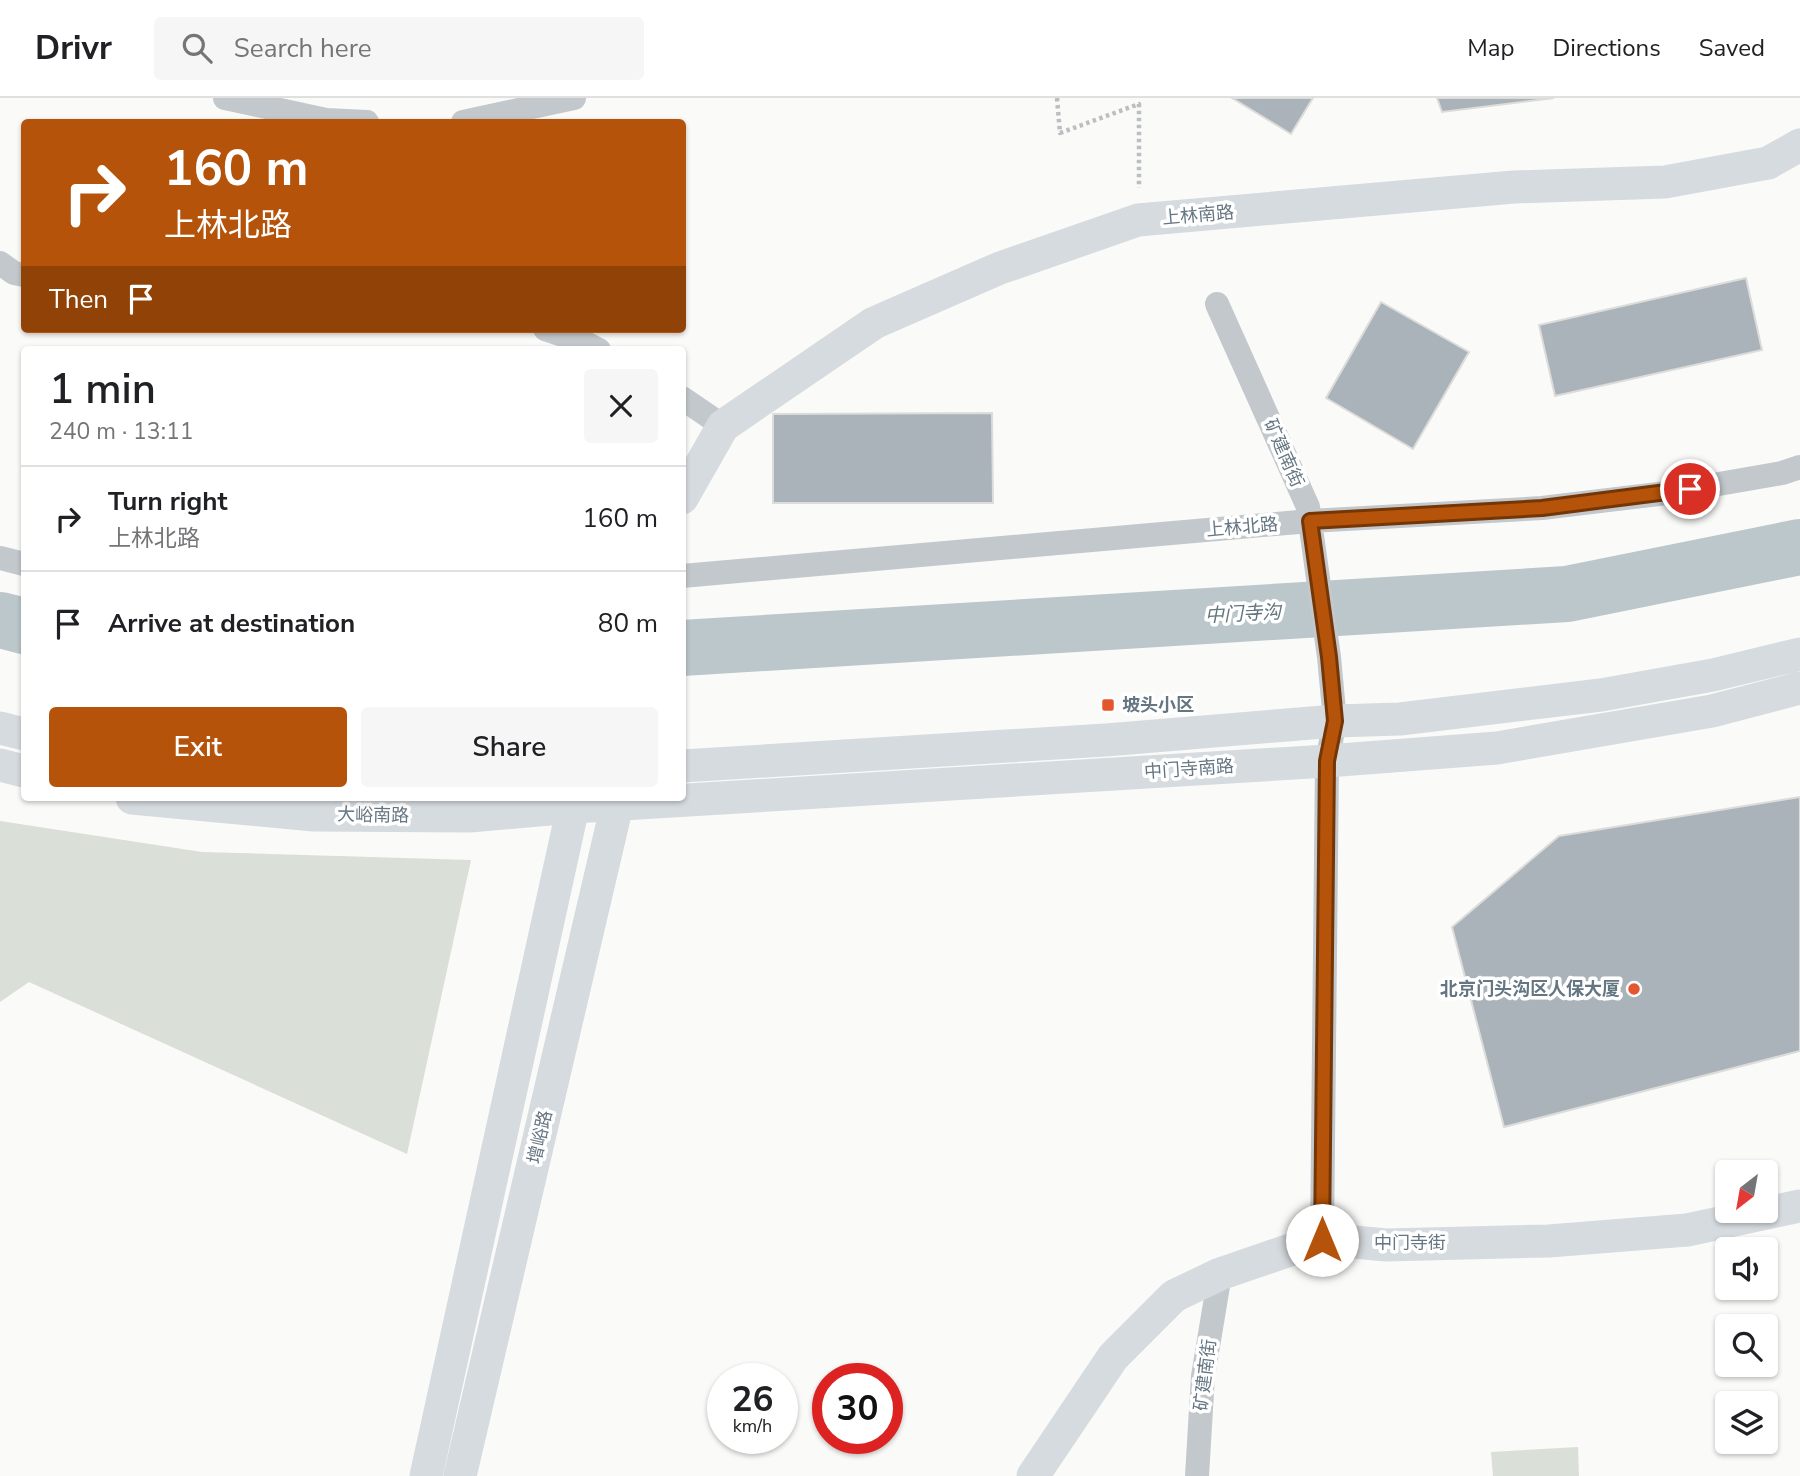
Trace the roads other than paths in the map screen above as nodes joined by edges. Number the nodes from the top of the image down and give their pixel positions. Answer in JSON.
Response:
{"nodes":[{"id":1,"x":225,"y":98,"type":"edge"},
{"id":2,"x":574,"y":98,"type":"edge"},
{"id":3,"x":513,"y":105,"type":"edge"},
{"id":4,"x":321,"y":119,"type":"edge"},
{"id":5,"x":472,"y":119,"type":"edge"},
{"id":6,"x":1800,"y":145,"type":"edge"},
{"id":7,"x":0,"y":263,"type":"edge"},
{"id":8,"x":21,"y":274,"type":"edge"},
{"id":9,"x":1217,"y":304,"type":"dead end"},
{"id":10,"x":557,"y":333,"type":"edge"},
{"id":11,"x":592,"y":346,"type":"edge"},
{"id":12,"x":686,"y":401,"type":"edge"},
{"id":13,"x":723,"y":426,"type":"junction"},
{"id":14,"x":1800,"y":467,"type":"edge"},
{"id":15,"x":686,"y":491,"type":"edge"},
{"id":16,"x":1311,"y":522,"type":"junction"},
{"id":17,"x":0,"y":558,"type":"edge"},
{"id":18,"x":21,"y":563,"type":"edge"},
{"id":19,"x":686,"y":576,"type":"edge"},
{"id":20,"x":1800,"y":654,"type":"edge"},
{"id":21,"x":1800,"y":688,"type":"edge"},
{"id":22,"x":1335,"y":721,"type":"junction"},
{"id":23,"x":0,"y":728,"type":"edge"},
{"id":24,"x":21,"y":733,"type":"edge"},
{"id":25,"x":1327,"y":761,"type":"junction"},
{"id":26,"x":0,"y":765,"type":"edge"},
{"id":27,"x":686,"y":766,"type":"edge"},
{"id":28,"x":21,"y":770,"type":"edge"},
{"id":29,"x":686,"y":797,"type":"edge"},
{"id":30,"x":164,"y":801,"type":"edge"},
{"id":31,"x":615,"y":801,"type":"edge"},
{"id":32,"x":576,"y":803,"type":"edge"},
{"id":33,"x":1800,"y":1206,"type":"edge"},
{"id":34,"x":1322,"y":1240,"type":"junction"},
{"id":35,"x":1220,"y":1274,"type":"junction"},
{"id":36,"x":426,"y":1476,"type":"edge"},
{"id":37,"x":460,"y":1476,"type":"edge"},
{"id":38,"x":1033,"y":1476,"type":"edge"},
{"id":39,"x":1197,"y":1476,"type":"edge"}],
"edges":[{"from":1,"to":4,"type":"street"},
{"from":2,"to":3,"type":"street"},
{"from":3,"to":5,"type":"street"},
{"from":6,"to":13,"type":"street","name":"上林南路"},
{"from":7,"to":8,"type":"street"},
{"from":9,"to":16,"type":"street","name":"矿建南街"},
{"from":10,"to":11,"type":"street"},
{"from":12,"to":13,"type":"street"},
{"from":13,"to":15,"type":"street","name":"上林南路"},
{"from":14,"to":16,"type":"street","name":"上林北路"},
{"from":16,"to":19,"type":"street","name":"上林北路"},
{"from":16,"to":22,"type":"street","name":"矿建南街"},
{"from":17,"to":18,"type":"street"},
{"from":20,"to":22,"type":"street","name":"中门寺南路"},
{"from":21,"to":25,"type":"street","name":"中门寺南路"},
{"from":22,"to":25,"type":"street","name":"矿建南街"},
{"from":22,"to":27,"type":"street","name":"中门寺南路"},
{"from":23,"to":24,"type":"street"},
{"from":25,"to":29,"type":"street","name":"中门寺南路"},
{"from":25,"to":34,"type":"street","name":"矿建南街"},
{"from":26,"to":28,"type":"street"},
{"from":30,"to":32,"type":"street","name":"大峪南路"},
{"from":31,"to":32,"type":"street","name":"中门寺南路"},
{"from":31,"to":37,"type":"street","name":"增峪路"},
{"from":32,"to":36,"type":"street"},
{"from":33,"to":34,"type":"street","name":"中门寺街"},
{"from":34,"to":35,"type":"street","name":"中门寺街"},
{"from":35,"to":38,"type":"street","name":"中门寺街"},
{"from":35,"to":39,"type":"street","name":"矿建南街"}]}
